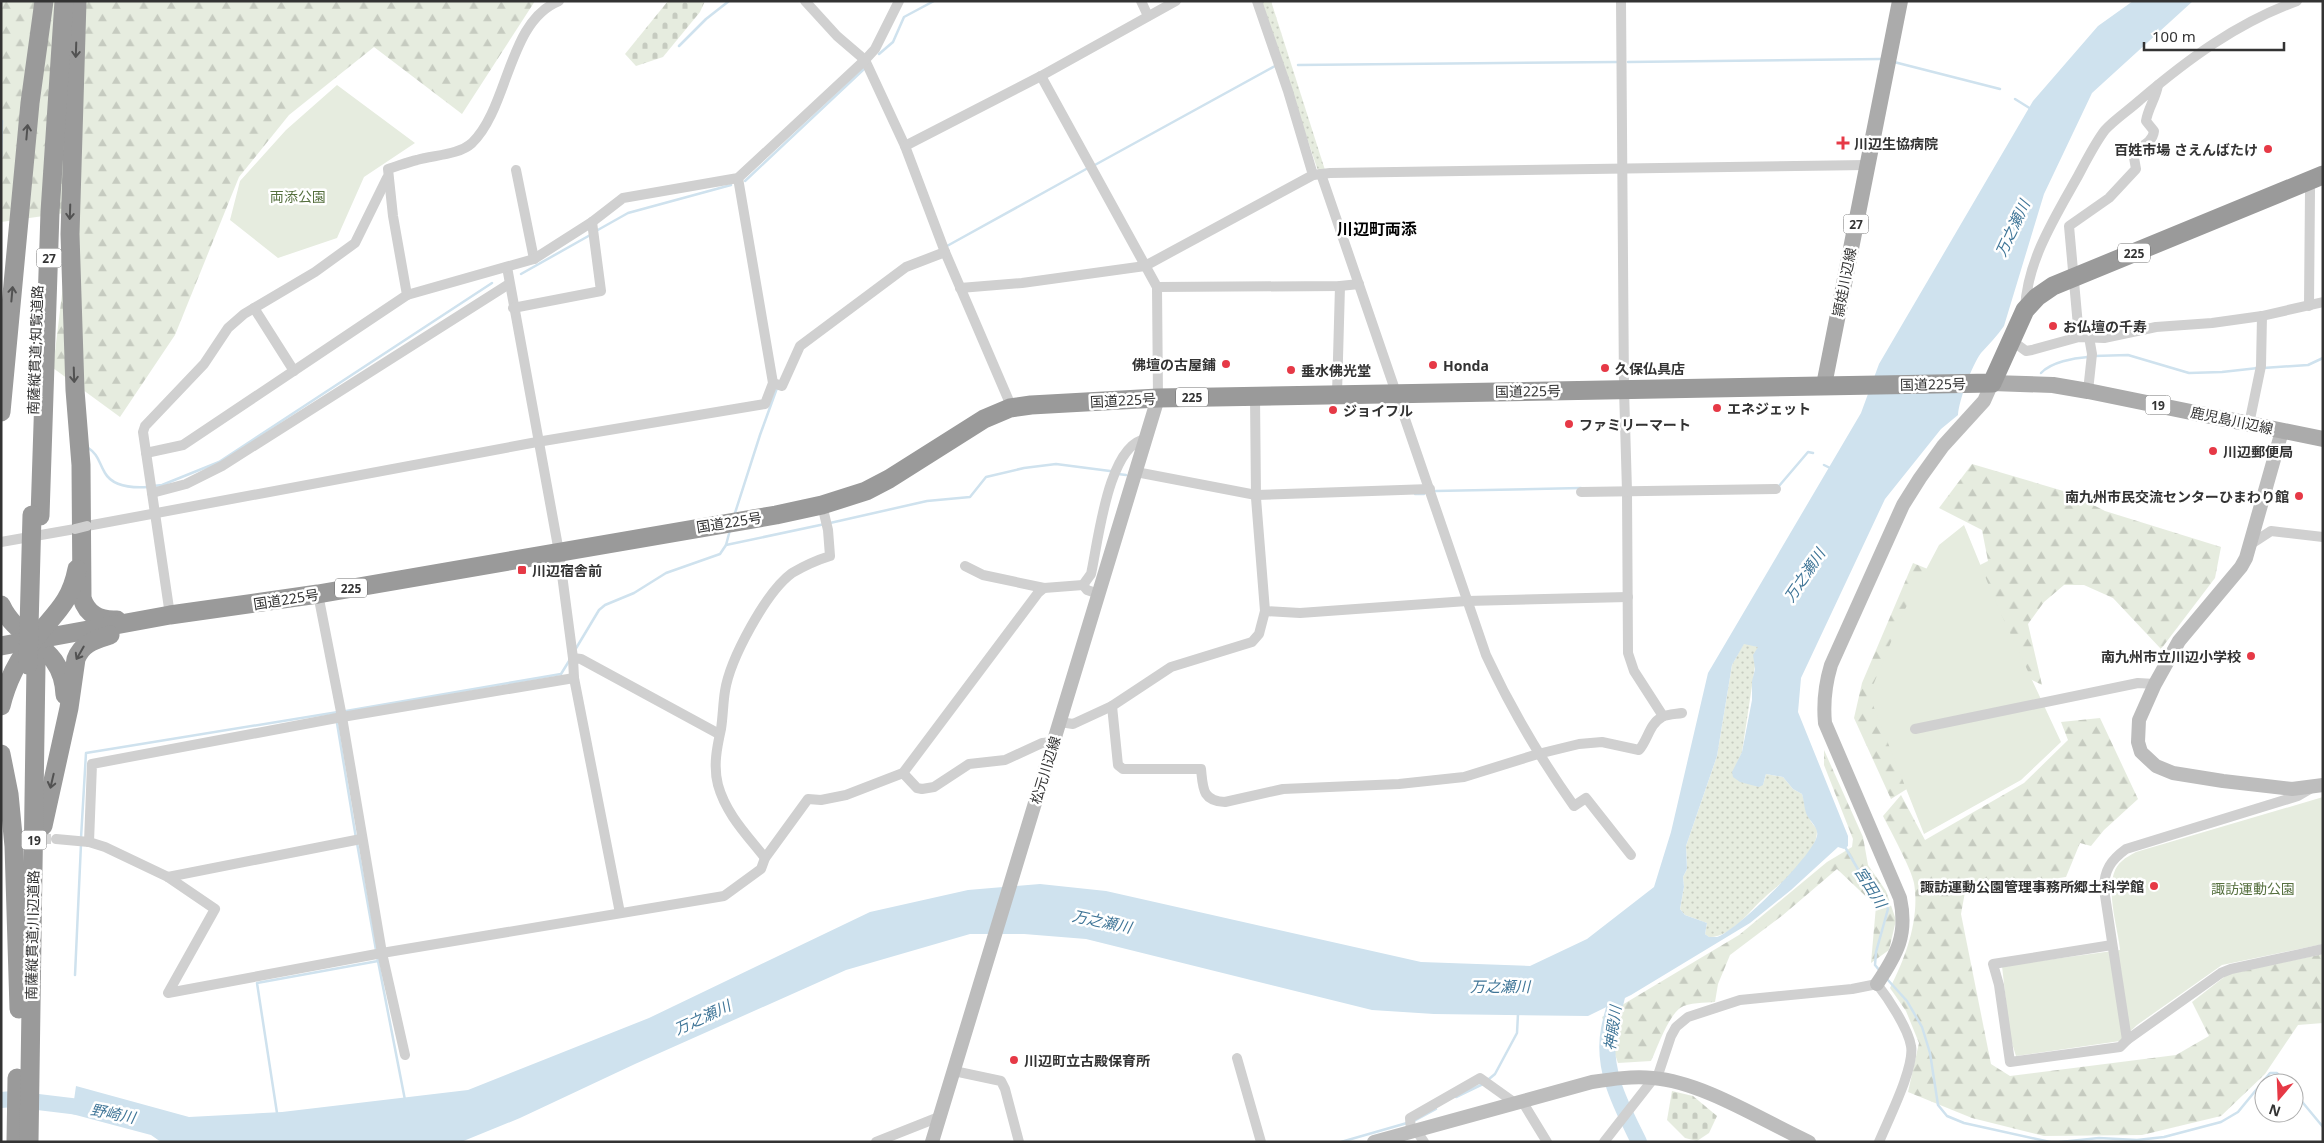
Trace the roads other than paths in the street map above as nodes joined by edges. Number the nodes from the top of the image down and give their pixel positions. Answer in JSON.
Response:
{"nodes":[{"id":1,"x":44,"y":1,"type":"edge"},
{"id":2,"x":55,"y":1,"type":"edge"},
{"id":3,"x":64,"y":1,"type":"edge"},
{"id":4,"x":77,"y":1,"type":"edge"},
{"id":5,"x":559,"y":1,"type":"edge"},
{"id":6,"x":806,"y":1,"type":"edge"},
{"id":7,"x":899,"y":1,"type":"edge"},
{"id":8,"x":1140,"y":1,"type":"edge"},
{"id":9,"x":1176,"y":1,"type":"edge"},
{"id":10,"x":1257,"y":1,"type":"edge"},
{"id":11,"x":1621,"y":1,"type":"edge"},
{"id":12,"x":1900,"y":1,"type":"edge"},
{"id":13,"x":2297,"y":1,"type":"edge"},
{"id":14,"x":1148,"y":16,"type":"junction"},
{"id":15,"x":865,"y":60,"type":"junction"},
{"id":16,"x":1041,"y":76,"type":"junction"},
{"id":17,"x":2158,"y":85,"type":"junction"},
{"id":18,"x":905,"y":146,"type":"junction"},
{"id":19,"x":1867,"y":165,"type":"junction"},
{"id":20,"x":1623,"y":167,"type":"junction"},
{"id":21,"x":516,"y":170,"type":"dead end"},
{"id":22,"x":1317,"y":175,"type":"junction"},
{"id":23,"x":387,"y":177,"type":"junction"},
{"id":24,"x":738,"y":178,"type":"junction"},
{"id":25,"x":2315,"y":178,"type":"edge"},
{"id":26,"x":593,"y":229,"type":"junction"},
{"id":27,"x":944,"y":249,"type":"junction"},
{"id":28,"x":534,"y":259,"type":"junction"},
{"id":29,"x":1145,"y":266,"type":"junction"},
{"id":30,"x":507,"y":267,"type":"junction"},
{"id":31,"x":2073,"y":278,"type":"junction"},
{"id":32,"x":509,"y":284,"type":"junction"},
{"id":33,"x":1359,"y":284,"type":"junction"},
{"id":34,"x":1340,"y":286,"type":"junction"},
{"id":35,"x":1157,"y":287,"type":"junction"},
{"id":36,"x":960,"y":288,"type":"junction"},
{"id":37,"x":407,"y":295,"type":"junction"},
{"id":38,"x":2323,"y":302,"type":"edge"},
{"id":39,"x":2309,"y":306,"type":"junction"},
{"id":40,"x":254,"y":308,"type":"junction"},
{"id":41,"x":513,"y":308,"type":"junction"},
{"id":42,"x":2025,"y":310,"type":"junction"},
{"id":43,"x":2262,"y":316,"type":"junction"},
{"id":44,"x":2084,"y":337,"type":"junction"},
{"id":45,"x":2011,"y":340,"type":"junction"},
{"id":46,"x":294,"y":372,"type":"junction"},
{"id":47,"x":1992,"y":383,"type":"junction"},
{"id":48,"x":776,"y":384,"type":"junction"},
{"id":49,"x":1824,"y":385,"type":"junction"},
{"id":50,"x":1624,"y":389,"type":"junction"},
{"id":51,"x":2088,"y":391,"type":"junction"},
{"id":52,"x":1397,"y":393,"type":"junction"},
{"id":53,"x":1337,"y":394,"type":"junction"},
{"id":54,"x":1255,"y":396,"type":"junction"},
{"id":55,"x":1158,"y":398,"type":"junction"},
{"id":56,"x":1010,"y":408,"type":"junction"},
{"id":57,"x":1,"y":412,"type":"edge"},
{"id":58,"x":2249,"y":424,"type":"junction"},
{"id":59,"x":2282,"y":431,"type":"junction"},
{"id":60,"x":1146,"y":439,"type":"junction"},
{"id":61,"x":2323,"y":439,"type":"edge"},
{"id":62,"x":537,"y":442,"type":"junction"},
{"id":63,"x":146,"y":453,"type":"junction"},
{"id":64,"x":1136,"y":472,"type":"junction"},
{"id":65,"x":151,"y":488,"type":"junction"},
{"id":66,"x":1627,"y":488,"type":"junction"},
{"id":67,"x":1776,"y":488,"type":"dead end"},
{"id":68,"x":1430,"y":489,"type":"junction"},
{"id":69,"x":1581,"y":492,"type":"dead end"},
{"id":70,"x":1256,"y":496,"type":"junction"},
{"id":71,"x":155,"y":514,"type":"junction"},
{"id":72,"x":36,"y":516,"type":"junction"},
{"id":73,"x":825,"y":517,"type":"junction"},
{"id":74,"x":78,"y":537,"type":"junction"},
{"id":75,"x":2323,"y":537,"type":"edge"},
{"id":76,"x":2,"y":542,"type":"edge"},
{"id":77,"x":2251,"y":544,"type":"junction"},
{"id":78,"x":559,"y":552,"type":"junction"},
{"id":79,"x":965,"y":566,"type":"dead end"},
{"id":80,"x":1083,"y":585,"type":"junction"},
{"id":81,"x":1044,"y":588,"type":"junction"},
{"id":82,"x":318,"y":594,"type":"junction"},
{"id":83,"x":1099,"y":594,"type":"junction"},
{"id":84,"x":1628,"y":597,"type":"junction"},
{"id":85,"x":1466,"y":601,"type":"junction"},
{"id":86,"x":1,"y":605,"type":"edge"},
{"id":87,"x":1265,"y":611,"type":"junction"},
{"id":88,"x":162,"y":616,"type":"junction"},
{"id":89,"x":33,"y":639,"type":"junction"},
{"id":90,"x":1,"y":646,"type":"edge"},
{"id":91,"x":573,"y":654,"type":"junction"},
{"id":92,"x":574,"y":678,"type":"junction"},
{"id":93,"x":2156,"y":684,"type":"junction"},
{"id":94,"x":1,"y":706,"type":"edge"},
{"id":95,"x":1112,"y":706,"type":"junction"},
{"id":96,"x":1682,"y":713,"type":"dead end"},
{"id":97,"x":1664,"y":716,"type":"junction"},
{"id":98,"x":342,"y":717,"type":"junction"},
{"id":99,"x":1060,"y":722,"type":"junction"},
{"id":100,"x":1916,"y":729,"type":"dead end"},
{"id":101,"x":63,"y":734,"type":"junction"},
{"id":102,"x":719,"y":734,"type":"junction"},
{"id":103,"x":1053,"y":742,"type":"junction"},
{"id":104,"x":1,"y":754,"type":"edge"},
{"id":105,"x":1538,"y":754,"type":"junction"},
{"id":106,"x":903,"y":773,"type":"junction"},
{"id":107,"x":2318,"y":786,"type":"edge"},
{"id":108,"x":56,"y":839,"type":"tunnel mouth"},
{"id":109,"x":358,"y":840,"type":"junction"},
{"id":110,"x":89,"y":842,"type":"junction"},
{"id":111,"x":1631,"y":854,"type":"dead end"},
{"id":112,"x":765,"y":858,"type":"junction"},
{"id":113,"x":168,"y":878,"type":"junction"},
{"id":114,"x":620,"y":913,"type":"junction"},
{"id":115,"x":2112,"y":945,"type":"junction"},
{"id":116,"x":2323,"y":949,"type":"edge"},
{"id":117,"x":382,"y":953,"type":"junction"},
{"id":118,"x":1879,"y":982,"type":"junction"},
{"id":119,"x":25,"y":1012,"type":"junction"},
{"id":120,"x":2127,"y":1040,"type":"junction"},
{"id":121,"x":406,"y":1055,"type":"dead end"},
{"id":122,"x":1237,"y":1058,"type":"dead end"},
{"id":123,"x":954,"y":1071,"type":"junction"},
{"id":124,"x":1656,"y":1078,"type":"junction"},
{"id":125,"x":1519,"y":1102,"type":"junction"},
{"id":126,"x":939,"y":1116,"type":"junction"},
{"id":127,"x":1414,"y":1129,"type":"edge"},
{"id":128,"x":23,"y":1136,"type":"edge"},
{"id":129,"x":876,"y":1142,"type":"edge"},
{"id":130,"x":932,"y":1142,"type":"edge"},
{"id":131,"x":1019,"y":1142,"type":"edge"},
{"id":132,"x":1261,"y":1142,"type":"edge"},
{"id":133,"x":1374,"y":1142,"type":"edge"},
{"id":134,"x":1547,"y":1142,"type":"edge"},
{"id":135,"x":1604,"y":1142,"type":"edge"},
{"id":136,"x":1809,"y":1142,"type":"edge"},
{"id":137,"x":1879,"y":1142,"type":"edge"}],
"edges":[{"from":57,"to":1,"type":"highway","one_way":true},
{"from":2,"to":72,"type":"highway","name":"南薩縦貫道;知覧道路","number":"27"},
{"from":3,"to":72,"type":"highway","name":"南薩縦貫道;知覧道路","number":"27"},
{"from":4,"to":74,"type":"highway","one_way":true},
{"from":5,"to":23,"type":"street"},
{"from":6,"to":15,"type":"street"},
{"from":7,"to":15,"type":"street"},
{"from":8,"to":14,"type":"street"},
{"from":9,"to":14,"type":"street"},
{"from":10,"to":22,"type":"street"},
{"from":11,"to":20,"type":"street"},
{"from":12,"to":19,"type":"main road","name":"頴娃川辺線","number":"27"},
{"from":13,"to":17,"type":"street"},
{"from":14,"to":16,"type":"street"},
{"from":15,"to":18,"type":"street"},
{"from":15,"to":24,"type":"street"},
{"from":16,"to":18,"type":"street"},
{"from":16,"to":29,"type":"street"},
{"from":17,"to":31,"type":"street"},
{"from":17,"to":42,"type":"street"},
{"from":18,"to":27,"type":"street"},
{"from":19,"to":20,"type":"street"},
{"from":19,"to":49,"type":"main road","name":"頴娃川辺線","number":"27"},
{"from":20,"to":22,"type":"street"},
{"from":20,"to":50,"type":"street"},
{"from":21,"to":28,"type":"street"},
{"from":22,"to":29,"type":"street"},
{"from":22,"to":33,"type":"street"},
{"from":23,"to":37,"type":"street"},
{"from":23,"to":40,"type":"street"},
{"from":24,"to":26,"type":"street"},
{"from":24,"to":48,"type":"street"},
{"from":25,"to":31,"type":"highway","number":"225"},
{"from":25,"to":39,"type":"street"},
{"from":26,"to":28,"type":"street"},
{"from":26,"to":41,"type":"street"},
{"from":27,"to":36,"type":"street"},
{"from":27,"to":48,"type":"street"},
{"from":28,"to":30,"type":"street"},
{"from":29,"to":35,"type":"street"},
{"from":29,"to":36,"type":"street"},
{"from":30,"to":32,"type":"street"},
{"from":30,"to":37,"type":"street"},
{"from":31,"to":42,"type":"highway","number":"225"},
{"from":31,"to":44,"type":"street"},
{"from":32,"to":41,"type":"street"},
{"from":32,"to":65,"type":"street"},
{"from":33,"to":34,"type":"street"},
{"from":33,"to":52,"type":"street"},
{"from":34,"to":35,"type":"street"},
{"from":34,"to":53,"type":"street"},
{"from":35,"to":55,"type":"street"},
{"from":36,"to":56,"type":"street"},
{"from":37,"to":46,"type":"street"},
{"from":38,"to":39,"type":"street"},
{"from":39,"to":43,"type":"street"},
{"from":40,"to":46,"type":"street"},
{"from":40,"to":63,"type":"street"},
{"from":41,"to":62,"type":"street"},
{"from":42,"to":45,"type":"highway","number":"225"},
{"from":43,"to":44,"type":"street"},
{"from":43,"to":58,"type":"street"},
{"from":44,"to":45,"type":"street"},
{"from":44,"to":51,"type":"street"},
{"from":45,"to":47,"type":"highway","number":"225"},
{"from":46,"to":63,"type":"street"},
{"from":47,"to":49,"type":"highway","name":"国道225号","number":"225"},
{"from":47,"to":51,"type":"main road","name":"鹿児島川辺線","number":"19"},
{"from":47,"to":118,"type":"street"},
{"from":48,"to":62,"type":"street"},
{"from":49,"to":50,"type":"highway","name":"国道225号","number":"225"},
{"from":50,"to":52,"type":"highway","name":"国道225号","number":"225"},
{"from":50,"to":66,"type":"street"},
{"from":51,"to":58,"type":"main road","name":"鹿児島川辺線","number":"19"},
{"from":52,"to":53,"type":"highway","name":"国道225号","number":"225"},
{"from":52,"to":68,"type":"street"},
{"from":53,"to":54,"type":"highway","name":"国道225号","number":"225"},
{"from":54,"to":55,"type":"highway","name":"国道225号","number":"225"},
{"from":54,"to":70,"type":"street"},
{"from":55,"to":56,"type":"highway","name":"国道225号","number":"225"},
{"from":55,"to":60,"type":"street","name":"松元川辺線"},
{"from":56,"to":73,"type":"highway","name":"国道225号","number":"225"},
{"from":58,"to":59,"type":"main road","name":"鹿児島川辺線","number":"19"},
{"from":59,"to":61,"type":"main road","name":"鹿児島川辺線","number":"19"},
{"from":59,"to":77,"type":"street"},
{"from":60,"to":64,"type":"street","name":"松元川辺線"},
{"from":60,"to":80,"type":"street"},
{"from":62,"to":71,"type":"street"},
{"from":62,"to":78,"type":"street"},
{"from":63,"to":65,"type":"street"},
{"from":64,"to":70,"type":"street"},
{"from":64,"to":83,"type":"street","name":"松元川辺線"},
{"from":65,"to":71,"type":"street"},
{"from":66,"to":67,"type":"street"},
{"from":66,"to":69,"type":"street"},
{"from":66,"to":84,"type":"street"},
{"from":68,"to":70,"type":"street"},
{"from":68,"to":85,"type":"street"},
{"from":70,"to":87,"type":"street"},
{"from":71,"to":74,"type":"street","bridge":true},
{"from":71,"to":88,"type":"street"},
{"from":72,"to":89,"type":"highway","name":"南薩縦貫道;知覧道路","number":"27","bridge":true},
{"from":73,"to":78,"type":"highway","name":"国道225号","number":"225"},
{"from":73,"to":102,"type":"street"},
{"from":74,"to":76,"type":"street"},
{"from":74,"to":88,"type":"highway"},
{"from":74,"to":89,"type":"highway"},
{"from":75,"to":77,"type":"street"},
{"from":77,"to":93,"type":"street"},
{"from":78,"to":82,"type":"highway","name":"国道225号","number":"225"},
{"from":78,"to":91,"type":"street"},
{"from":79,"to":81,"type":"street"},
{"from":80,"to":81,"type":"street"},
{"from":80,"to":83,"type":"street"},
{"from":81,"to":106,"type":"street"},
{"from":82,"to":88,"type":"highway","name":"国道225号","number":"225"},
{"from":82,"to":98,"type":"street"},
{"from":83,"to":99,"type":"street","name":"松元川辺線"},
{"from":84,"to":85,"type":"street"},
{"from":84,"to":97,"type":"street"},
{"from":85,"to":87,"type":"street"},
{"from":85,"to":105,"type":"street"},
{"from":86,"to":89,"type":"highway"},
{"from":87,"to":95,"type":"street"},
{"from":88,"to":89,"type":"highway","name":"国道225号","number":"225"},
{"from":88,"to":101,"type":"highway","number":"19","one_way":true},
{"from":89,"to":90,"type":"highway","name":"国道225号","number":"225"},
{"from":89,"to":94,"type":"highway"},
{"from":89,"to":101,"type":"highway","number":"19"},
{"from":89,"to":119,"type":"highway","name":"南薩縦貫道;川辺道路","number":"19","bridge":true},
{"from":91,"to":92,"type":"street"},
{"from":91,"to":102,"type":"street"},
{"from":92,"to":98,"type":"street"},
{"from":92,"to":114,"type":"street"},
{"from":93,"to":100,"type":"street"},
{"from":93,"to":107,"type":"street"},
{"from":95,"to":99,"type":"street"},
{"from":95,"to":105,"type":"street"},
{"from":96,"to":97,"type":"street"},
{"from":97,"to":105,"type":"street"},
{"from":98,"to":109,"type":"street"},
{"from":98,"to":110,"type":"street"},
{"from":99,"to":103,"type":"street","name":"松元川辺線"},
{"from":101,"to":119,"type":"highway","number":"19","one_way":true},
{"from":102,"to":112,"type":"street"},
{"from":103,"to":106,"type":"street"},
{"from":103,"to":123,"type":"street","name":"松元川辺線"},
{"from":104,"to":119,"type":"highway","number":"19"},
{"from":105,"to":111,"type":"street"},
{"from":106,"to":112,"type":"street"},
{"from":107,"to":115,"type":"street"},
{"from":108,"to":110,"type":"street"},
{"from":109,"to":113,"type":"street"},
{"from":109,"to":117,"type":"street"},
{"from":110,"to":113,"type":"street"},
{"from":112,"to":114,"type":"street"},
{"from":113,"to":117,"type":"street"},
{"from":114,"to":117,"type":"street"},
{"from":115,"to":120,"type":"street"},
{"from":115,"to":120,"type":"street"},
{"from":116,"to":120,"type":"street"},
{"from":117,"to":121,"type":"street"},
{"from":118,"to":124,"type":"street"},
{"from":118,"to":137,"type":"street"},
{"from":119,"to":128,"type":"highway","name":"南薩縦貫道;川辺道路","number":"19"},
{"from":122,"to":132,"type":"street"},
{"from":123,"to":126,"type":"street","name":"松元川辺線"},
{"from":123,"to":131,"type":"street"},
{"from":124,"to":125,"type":"street"},
{"from":124,"to":135,"type":"street"},
{"from":124,"to":136,"type":"street"},
{"from":125,"to":127,"type":"street"},
{"from":125,"to":127,"type":"street"},
{"from":125,"to":134,"type":"street"},
{"from":126,"to":129,"type":"street"},
{"from":126,"to":130,"type":"street","name":"松元川辺線"},
{"from":127,"to":133,"type":"street"}]}
